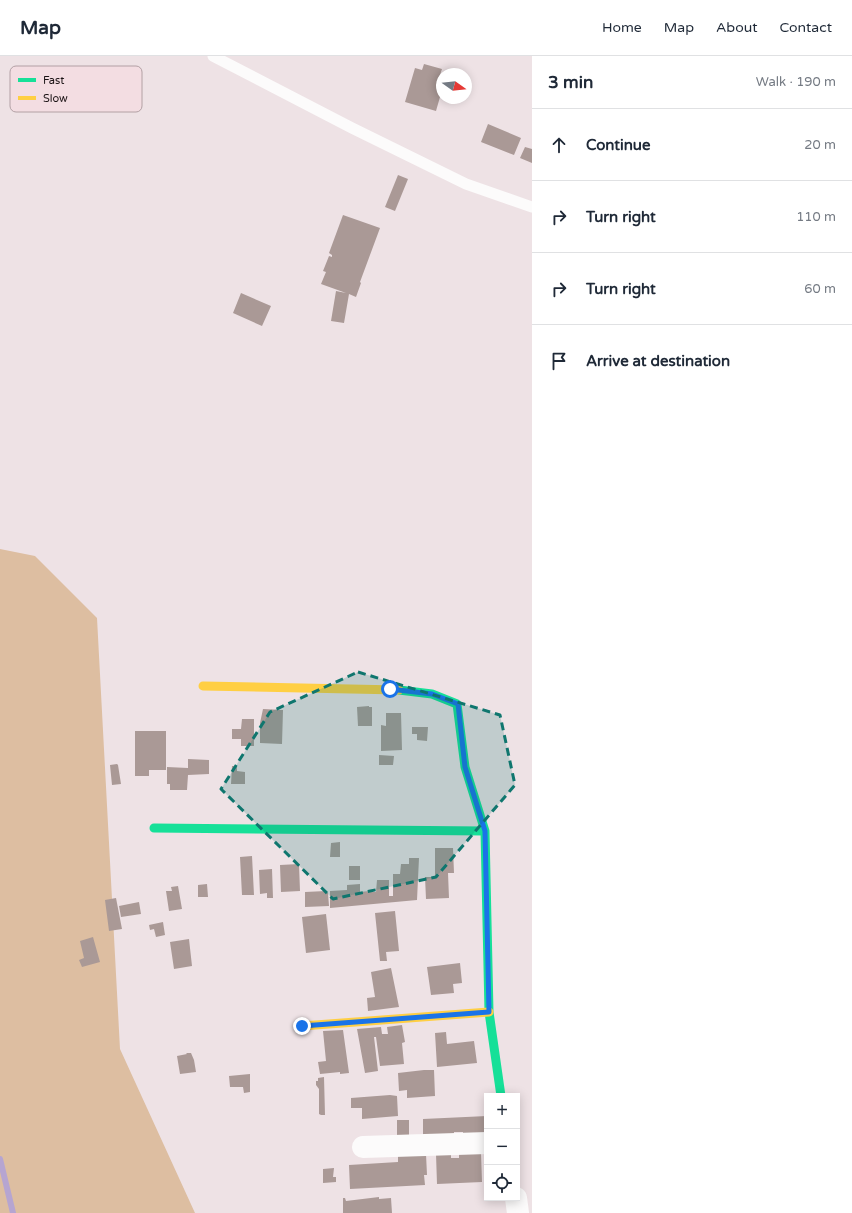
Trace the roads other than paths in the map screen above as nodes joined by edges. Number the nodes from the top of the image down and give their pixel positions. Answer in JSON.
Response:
{"nodes":[{"id":1,"x":213,"y":56,"type":"edge"},
{"id":2,"x":532,"y":206,"type":"edge"},
{"id":3,"x":203,"y":686,"type":"dead end"},
{"id":4,"x":154,"y":828,"type":"dead end"},
{"id":5,"x":485,"y":831,"type":"junction"},
{"id":6,"x":489,"y":1012,"type":"junction"},
{"id":7,"x":302,"y":1026,"type":"dead end"},
{"id":8,"x":501,"y":1093,"type":"edge"},
{"id":9,"x":484,"y":1144,"type":"edge"},
{"id":10,"x":363,"y":1147,"type":"dead end"},
{"id":11,"x":516,"y":1201,"type":"edge"},
{"id":12,"x":518,"y":1213,"type":"edge"}],
"edges":[{"from":1,"to":2,"type":"lane"},
{"from":3,"to":5,"type":"street"},
{"from":4,"to":5,"type":"street"},
{"from":5,"to":6,"type":"street"},
{"from":6,"to":7,"type":"street"},
{"from":6,"to":8,"type":"street"},
{"from":9,"to":10,"type":"street"},
{"from":11,"to":12,"type":"street"}]}
